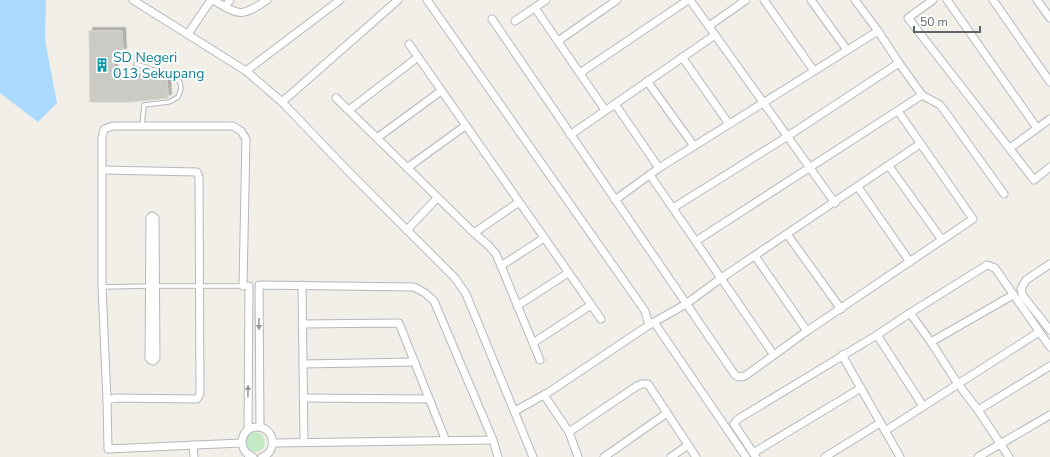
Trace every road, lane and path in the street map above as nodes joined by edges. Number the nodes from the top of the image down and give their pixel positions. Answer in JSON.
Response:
{"nodes":[{"id":1,"x":133,"y":0,"type":"edge"},
{"id":2,"x":212,"y":0,"type":"edge"},
{"id":3,"x":230,"y":0,"type":"edge"},
{"id":4,"x":267,"y":0,"type":"edge"},
{"id":5,"x":340,"y":0,"type":"edge"},
{"id":6,"x":398,"y":0,"type":"edge"},
{"id":7,"x":427,"y":0,"type":"edge"},
{"id":8,"x":546,"y":0,"type":"edge"},
{"id":9,"x":617,"y":0,"type":"edge"},
{"id":10,"x":689,"y":0,"type":"edge"},
{"id":11,"x":746,"y":0,"type":"edge"},
{"id":12,"x":764,"y":0,"type":"edge"},
{"id":13,"x":811,"y":0,"type":"edge"},
{"id":14,"x":855,"y":0,"type":"edge"},
{"id":15,"x":933,"y":0,"type":"edge"},
{"id":16,"x":947,"y":0,"type":"edge"},
{"id":17,"x":993,"y":0,"type":"edge"},
{"id":18,"x":1037,"y":0,"type":"edge"},
{"id":19,"x":226,"y":7,"type":"junction"},
{"id":20,"x":535,"y":8,"type":"junction"},
{"id":21,"x":1050,"y":18,"type":"edge"},
{"id":22,"x":492,"y":19,"type":"dead end"},
{"id":23,"x":515,"y":21,"type":"dead end"},
{"id":24,"x":709,"y":26,"type":"junction"},
{"id":25,"x":878,"y":31,"type":"junction"},
{"id":26,"x":188,"y":34,"type":"junction"},
{"id":27,"x":715,"y":34,"type":"junction"},
{"id":28,"x":558,"y":40,"type":"junction"},
{"id":29,"x":409,"y":44,"type":"dead end"},
{"id":30,"x":847,"y":50,"type":"junction"},
{"id":31,"x":418,"y":57,"type":"junction"},
{"id":32,"x":682,"y":57,"type":"junction"},
{"id":33,"x":899,"y":62,"type":"junction"},
{"id":34,"x":136,"y":64,"type":"dead end"},
{"id":35,"x":246,"y":71,"type":"junction"},
{"id":36,"x":814,"y":71,"type":"junction"},
{"id":37,"x":580,"y":73,"type":"junction"},
{"id":38,"x":647,"y":81,"type":"junction"},
{"id":39,"x":1050,"y":82,"type":"edge"},
{"id":40,"x":441,"y":91,"type":"junction"},
{"id":41,"x":922,"y":95,"type":"junction"},
{"id":42,"x":336,"y":98,"type":"dead end"},
{"id":43,"x":282,"y":102,"type":"junction"},
{"id":44,"x":763,"y":102,"type":"junction"},
{"id":45,"x":614,"y":104,"type":"junction"},
{"id":46,"x":349,"y":110,"type":"junction"},
{"id":47,"x":605,"y":110,"type":"junction"},
{"id":48,"x":898,"y":111,"type":"junction"},
{"id":49,"x":1050,"y":119,"type":"edge"},
{"id":50,"x":729,"y":124,"type":"junction"},
{"id":51,"x":142,"y":126,"type":"junction"},
{"id":52,"x":465,"y":126,"type":"junction"},
{"id":53,"x":1038,"y":128,"type":"junction"},
{"id":54,"x":570,"y":135,"type":"junction"},
{"id":55,"x":788,"y":136,"type":"junction"},
{"id":56,"x":377,"y":138,"type":"junction"},
{"id":57,"x":920,"y":144,"type":"junction"},
{"id":58,"x":694,"y":146,"type":"junction"},
{"id":59,"x":1010,"y":148,"type":"junction"},
{"id":60,"x":889,"y":166,"type":"junction"},
{"id":61,"x":1050,"y":167,"type":"edge"},
{"id":62,"x":407,"y":168,"type":"junction"},
{"id":63,"x":659,"y":168,"type":"junction"},
{"id":64,"x":810,"y":168,"type":"junction"},
{"id":65,"x":102,"y":170,"type":"junction"},
{"id":66,"x":650,"y":175,"type":"junction"},
{"id":67,"x":858,"y":186,"type":"junction"},
{"id":68,"x":1004,"y":194,"type":"dead end"},
{"id":69,"x":437,"y":198,"type":"junction"},
{"id":70,"x":615,"y":200,"type":"junction"},
{"id":71,"x":519,"y":202,"type":"junction"},
{"id":72,"x":835,"y":203,"type":"junction"},
{"id":73,"x":673,"y":208,"type":"junction"},
{"id":74,"x":407,"y":230,"type":"junction"},
{"id":75,"x":474,"y":234,"type":"junction"},
{"id":76,"x":787,"y":234,"type":"junction"},
{"id":77,"x":544,"y":238,"type":"junction"},
{"id":78,"x":942,"y":240,"type":"junction"},
{"id":79,"x":696,"y":241,"type":"junction"},
{"id":80,"x":755,"y":256,"type":"junction"},
{"id":81,"x":910,"y":262,"type":"junction"},
{"id":82,"x":501,"y":266,"type":"junction"},
{"id":83,"x":1049,"y":267,"type":"edge"},
{"id":84,"x":568,"y":273,"type":"junction"},
{"id":85,"x":720,"y":279,"type":"junction"},
{"id":86,"x":259,"y":285,"type":"junction"},
{"id":87,"x":302,"y":285,"type":"junction"},
{"id":88,"x":153,"y":286,"type":"junction"},
{"id":89,"x":246,"y":286,"type":"junction"},
{"id":90,"x":102,"y":287,"type":"junction"},
{"id":91,"x":199,"y":287,"type":"junction"},
{"id":92,"x":1013,"y":295,"type":"junction"},
{"id":93,"x":686,"y":304,"type":"junction"},
{"id":94,"x":591,"y":305,"type":"junction"},
{"id":95,"x":517,"y":306,"type":"junction"},
{"id":96,"x":841,"y":309,"type":"junction"},
{"id":97,"x":910,"y":313,"type":"junction"},
{"id":98,"x":602,"y":319,"type":"dead end"},
{"id":99,"x":651,"y":323,"type":"junction"},
{"id":100,"x":302,"y":324,"type":"junction"},
{"id":101,"x":1050,"y":330,"type":"edge"},
{"id":102,"x":807,"y":331,"type":"junction"},
{"id":103,"x":1039,"y":332,"type":"junction"},
{"id":104,"x":877,"y":335,"type":"junction"},
{"id":105,"x":931,"y":342,"type":"junction"},
{"id":106,"x":533,"y":343,"type":"junction"},
{"id":107,"x":1050,"y":347,"type":"edge"},
{"id":108,"x":774,"y":354,"type":"junction"},
{"id":109,"x":842,"y":355,"type":"junction"},
{"id":110,"x":540,"y":360,"type":"dead end"},
{"id":111,"x":414,"y":362,"type":"junction"},
{"id":112,"x":303,"y":364,"type":"junction"},
{"id":113,"x":1050,"y":366,"type":"edge"},
{"id":114,"x":958,"y":384,"type":"junction"},
{"id":115,"x":861,"y":388,"type":"junction"},
{"id":116,"x":544,"y":395,"type":"junction"},
{"id":117,"x":303,"y":398,"type":"junction"},
{"id":118,"x":429,"y":399,"type":"junction"},
{"id":119,"x":107,"y":400,"type":"junction"},
{"id":120,"x":923,"y":406,"type":"junction"},
{"id":121,"x":978,"y":410,"type":"junction"},
{"id":122,"x":515,"y":411,"type":"junction"},
{"id":123,"x":667,"y":413,"type":"junction"},
{"id":124,"x":1050,"y":415,"type":"edge"},
{"id":125,"x":880,"y":423,"type":"junction"},
{"id":126,"x":260,"y":427,"type":"junction"},
{"id":127,"x":248,"y":430,"type":"junction"},
{"id":128,"x":885,"y":431,"type":"junction"},
{"id":129,"x":570,"y":432,"type":"junction"},
{"id":130,"x":493,"y":440,"type":"junction"},
{"id":131,"x":446,"y":441,"type":"junction"},
{"id":132,"x":304,"y":442,"type":"junction"},
{"id":133,"x":242,"y":443,"type":"junction"},
{"id":134,"x":273,"y":443,"type":"junction"},
{"id":135,"x":1001,"y":443,"type":"junction"},
{"id":136,"x":194,"y":445,"type":"junction"},
{"id":137,"x":688,"y":445,"type":"junction"},
{"id":138,"x":108,"y":449,"type":"junction"},
{"id":139,"x":754,"y":455,"type":"edge"},
{"id":140,"x":108,"y":457,"type":"edge"},
{"id":141,"x":194,"y":457,"type":"edge"},
{"id":142,"x":250,"y":457,"type":"edge"},
{"id":143,"x":262,"y":457,"type":"edge"},
{"id":144,"x":498,"y":457,"type":"edge"},
{"id":145,"x":533,"y":457,"type":"edge"},
{"id":146,"x":578,"y":457,"type":"edge"},
{"id":147,"x":604,"y":457,"type":"edge"},
{"id":148,"x":671,"y":457,"type":"edge"},
{"id":149,"x":696,"y":457,"type":"edge"},
{"id":150,"x":746,"y":457,"type":"edge"},
{"id":151,"x":825,"y":457,"type":"edge"},
{"id":152,"x":899,"y":457,"type":"edge"},
{"id":153,"x":978,"y":457,"type":"edge"},
{"id":154,"x":1009,"y":457,"type":"edge"}],
"edges":[{"from":1,"to":26,"type":"street"},
{"from":2,"to":19,"type":"street"},
{"from":2,"to":26,"type":"street"},
{"from":3,"to":19,"type":"street"},
{"from":4,"to":19,"type":"street"},
{"from":5,"to":35,"type":"street"},
{"from":6,"to":43,"type":"street"},
{"from":7,"to":99,"type":"street"},
{"from":8,"to":20,"type":"street"},
{"from":9,"to":28,"type":"street"},
{"from":10,"to":24,"type":"street"},
{"from":10,"to":37,"type":"street"},
{"from":11,"to":24,"type":"street"},
{"from":12,"to":36,"type":"street"},
{"from":13,"to":30,"type":"street"},
{"from":14,"to":25,"type":"street"},
{"from":15,"to":59,"type":"street"},
{"from":16,"to":53,"type":"street"},
{"from":17,"to":39,"type":"street"},
{"from":18,"to":21,"type":"street"},
{"from":20,"to":23,"type":"street"},
{"from":20,"to":28,"type":"street"},
{"from":22,"to":54,"type":"street"},
{"from":24,"to":27,"type":"street"},
{"from":25,"to":30,"type":"street"},
{"from":25,"to":33,"type":"street"},
{"from":26,"to":35,"type":"street"},
{"from":27,"to":32,"type":"street"},
{"from":27,"to":44,"type":"street"},
{"from":28,"to":37,"type":"street"},
{"from":29,"to":31,"type":"street"},
{"from":30,"to":36,"type":"street"},
{"from":31,"to":40,"type":"street"},
{"from":31,"to":46,"type":"street"},
{"from":32,"to":38,"type":"street"},
{"from":32,"to":50,"type":"street"},
{"from":33,"to":41,"type":"street"},
{"from":33,"to":55,"type":"street"},
{"from":34,"to":51,"type":"lane"},
{"from":35,"to":43,"type":"street"},
{"from":36,"to":44,"type":"street"},
{"from":37,"to":47,"type":"street"},
{"from":38,"to":45,"type":"street"},
{"from":38,"to":58,"type":"street"},
{"from":40,"to":52,"type":"street"},
{"from":40,"to":56,"type":"street"},
{"from":41,"to":48,"type":"street"},
{"from":41,"to":68,"type":"street"},
{"from":42,"to":46,"type":"street"},
{"from":43,"to":74,"type":"street"},
{"from":44,"to":50,"type":"street"},
{"from":44,"to":55,"type":"street"},
{"from":45,"to":47,"type":"street"},
{"from":45,"to":63,"type":"street"},
{"from":46,"to":56,"type":"street"},
{"from":47,"to":54,"type":"street"},
{"from":48,"to":57,"type":"street"},
{"from":48,"to":64,"type":"street"},
{"from":49,"to":53,"type":"street"},
{"from":50,"to":58,"type":"street"},
{"from":51,"to":65,"type":"street"},
{"from":51,"to":89,"type":"street"},
{"from":52,"to":62,"type":"street"},
{"from":52,"to":71,"type":"street"},
{"from":53,"to":59,"type":"street"},
{"from":54,"to":70,"type":"street"},
{"from":55,"to":64,"type":"street"},
{"from":55,"to":73,"type":"street"},
{"from":56,"to":62,"type":"street"},
{"from":57,"to":60,"type":"street"},
{"from":57,"to":78,"type":"street"},
{"from":58,"to":63,"type":"street"},
{"from":59,"to":61,"type":"street"},
{"from":60,"to":67,"type":"street"},
{"from":60,"to":78,"type":"street"},
{"from":62,"to":69,"type":"street"},
{"from":63,"to":66,"type":"street"},
{"from":64,"to":72,"type":"street"},
{"from":64,"to":79,"type":"street"},
{"from":65,"to":90,"type":"street"},
{"from":65,"to":91,"type":"street"},
{"from":66,"to":70,"type":"street"},
{"from":66,"to":73,"type":"street"},
{"from":67,"to":72,"type":"street"},
{"from":67,"to":81,"type":"street"},
{"from":69,"to":74,"type":"street"},
{"from":69,"to":75,"type":"street"},
{"from":70,"to":93,"type":"street"},
{"from":71,"to":75,"type":"street"},
{"from":71,"to":77,"type":"street"},
{"from":72,"to":76,"type":"street"},
{"from":73,"to":79,"type":"street"},
{"from":74,"to":122,"type":"street"},
{"from":75,"to":82,"type":"street"},
{"from":76,"to":80,"type":"street"},
{"from":76,"to":96,"type":"street"},
{"from":77,"to":82,"type":"street"},
{"from":77,"to":84,"type":"street"},
{"from":78,"to":81,"type":"street"},
{"from":79,"to":85,"type":"street"},
{"from":80,"to":85,"type":"street"},
{"from":80,"to":102,"type":"street"},
{"from":81,"to":96,"type":"street"},
{"from":82,"to":95,"type":"street"},
{"from":83,"to":101,"type":"street"},
{"from":84,"to":94,"type":"street"},
{"from":84,"to":95,"type":"street"},
{"from":85,"to":93,"type":"street"},
{"from":85,"to":108,"type":"street"},
{"from":86,"to":87,"type":"street"},
{"from":86,"to":89,"type":"lane"},
{"from":86,"to":126,"type":"street","one_way":true},
{"from":87,"to":100,"type":"street"},
{"from":87,"to":130,"type":"street"},
{"from":88,"to":88,"type":"street"},
{"from":88,"to":88,"type":"street"},
{"from":88,"to":90,"type":"lane"},
{"from":88,"to":91,"type":"lane"},
{"from":89,"to":91,"type":"lane"},
{"from":127,"to":89,"type":"street","one_way":true},
{"from":90,"to":119,"type":"street"},
{"from":91,"to":119,"type":"street"},
{"from":92,"to":97,"type":"street"},
{"from":92,"to":103,"type":"street"},
{"from":92,"to":105,"type":"street"},
{"from":93,"to":99,"type":"street"},
{"from":93,"to":108,"type":"street"},
{"from":94,"to":98,"type":"street"},
{"from":94,"to":106,"type":"street"},
{"from":95,"to":106,"type":"street"},
{"from":96,"to":102,"type":"street"},
{"from":97,"to":104,"type":"street"},
{"from":97,"to":105,"type":"street"},
{"from":99,"to":116,"type":"street"},
{"from":99,"to":150,"type":"street"},
{"from":100,"to":111,"type":"street"},
{"from":100,"to":112,"type":"street"},
{"from":102,"to":108,"type":"street"},
{"from":103,"to":107,"type":"street"},
{"from":103,"to":114,"type":"street"},
{"from":104,"to":109,"type":"street"},
{"from":104,"to":120,"type":"street"},
{"from":105,"to":114,"type":"street"},
{"from":106,"to":110,"type":"street"},
{"from":109,"to":115,"type":"street"},
{"from":109,"to":139,"type":"street"},
{"from":111,"to":112,"type":"street"},
{"from":111,"to":118,"type":"street"},
{"from":112,"to":117,"type":"street"},
{"from":113,"to":121,"type":"street"},
{"from":114,"to":120,"type":"street"},
{"from":114,"to":121,"type":"street"},
{"from":115,"to":125,"type":"street"},
{"from":115,"to":139,"type":"street"},
{"from":116,"to":122,"type":"street"},
{"from":116,"to":129,"type":"street"},
{"from":117,"to":118,"type":"street"},
{"from":117,"to":132,"type":"street"},
{"from":118,"to":131,"type":"street"},
{"from":119,"to":138,"type":"street"},
{"from":120,"to":128,"type":"street"},
{"from":121,"to":135,"type":"street"},
{"from":122,"to":145,"type":"street"},
{"from":123,"to":129,"type":"street"},
{"from":123,"to":137,"type":"street"},
{"from":123,"to":147,"type":"street"},
{"from":124,"to":135,"type":"street"},
{"from":125,"to":128,"type":"street"},
{"from":125,"to":151,"type":"street"},
{"from":126,"to":127,"type":"street"},
{"from":126,"to":134,"type":"street"},
{"from":127,"to":133,"type":"street"},
{"from":128,"to":152,"type":"street"},
{"from":129,"to":146,"type":"street"},
{"from":130,"to":131,"type":"street"},
{"from":130,"to":144,"type":"street"},
{"from":131,"to":132,"type":"street"},
{"from":132,"to":134,"type":"street"},
{"from":133,"to":136,"type":"street"},
{"from":133,"to":142,"type":"street"},
{"from":134,"to":143,"type":"street"},
{"from":135,"to":153,"type":"street"},
{"from":135,"to":154,"type":"street"},
{"from":136,"to":138,"type":"street"},
{"from":136,"to":141,"type":"street"},
{"from":137,"to":148,"type":"street"},
{"from":137,"to":149,"type":"street"},
{"from":138,"to":140,"type":"street"}]}
